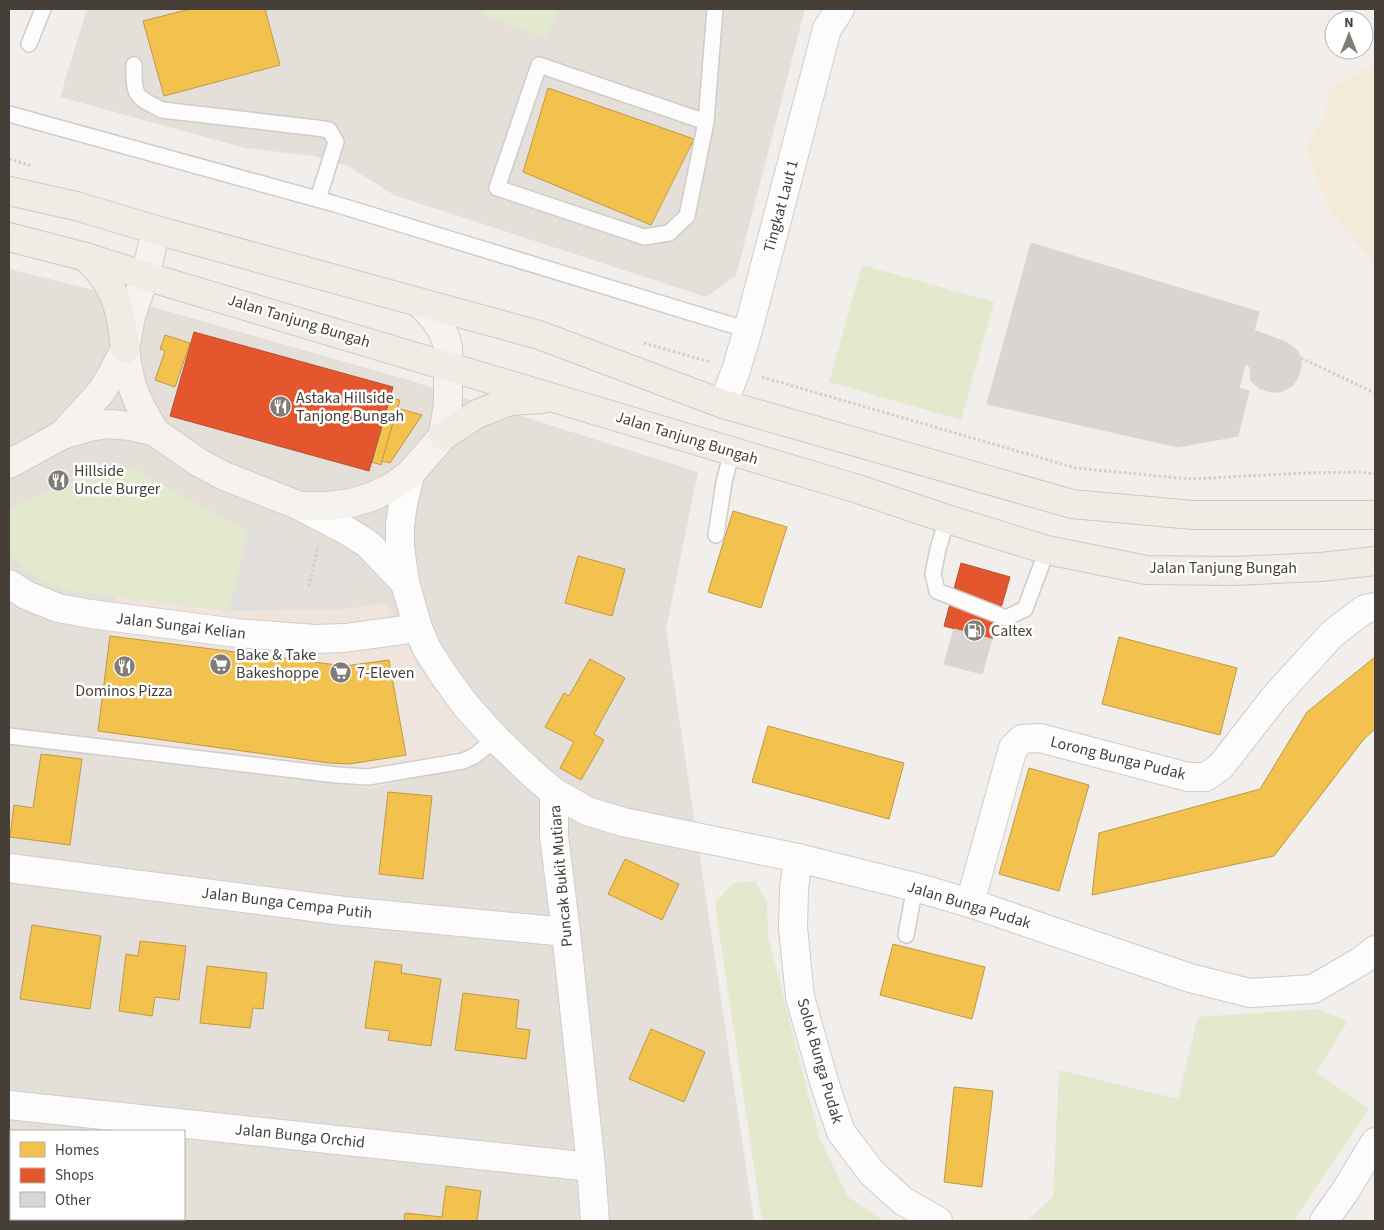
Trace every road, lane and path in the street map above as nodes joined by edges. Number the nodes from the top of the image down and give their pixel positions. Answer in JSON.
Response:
{"nodes":[{"id":1,"x":42,"y":9,"type":"edge"},
{"id":2,"x":716,"y":9,"type":"edge"},
{"id":3,"x":840,"y":9,"type":"edge"},
{"id":4,"x":30,"y":44,"type":"dead end"},
{"id":5,"x":134,"y":64,"type":"dead end"},
{"id":6,"x":9,"y":114,"type":"edge"},
{"id":7,"x":706,"y":122,"type":"junction"},
{"id":8,"x":9,"y":159,"type":"edge"},
{"id":9,"x":38,"y":168,"type":"dead end"},
{"id":10,"x":9,"y":191,"type":"edge"},
{"id":11,"x":318,"y":199,"type":"junction"},
{"id":12,"x":156,"y":230,"type":"junction"},
{"id":13,"x":9,"y":237,"type":"edge"},
{"id":14,"x":86,"y":257,"type":"junction"},
{"id":15,"x":145,"y":276,"type":"junction"},
{"id":16,"x":420,"y":303,"type":"junction"},
{"id":17,"x":748,"y":330,"type":"junction"},
{"id":18,"x":641,"y":342,"type":"dead end"},
{"id":19,"x":125,"y":349,"type":"junction"},
{"id":20,"x":1301,"y":358,"type":"dead end"},
{"id":21,"x":448,"y":366,"type":"junction"},
{"id":22,"x":736,"y":370,"type":"junction"},
{"id":23,"x":1375,"y":393,"type":"edge"},
{"id":24,"x":553,"y":398,"type":"junction"},
{"id":25,"x":723,"y":404,"type":"junction"},
{"id":26,"x":155,"y":432,"type":"junction"},
{"id":27,"x":62,"y":435,"type":"junction"},
{"id":28,"x":443,"y":436,"type":"junction"},
{"id":29,"x":732,"y":451,"type":"junction"},
{"id":30,"x":9,"y":464,"type":"edge"},
{"id":31,"x":410,"y":474,"type":"junction"},
{"id":32,"x":1375,"y":474,"type":"edge"},
{"id":33,"x":300,"y":506,"type":"junction"},
{"id":34,"x":1375,"y":515,"type":"edge"},
{"id":35,"x":947,"y":519,"type":"junction"},
{"id":36,"x":716,"y":535,"type":"dead end"},
{"id":37,"x":1047,"y":550,"type":"junction"},
{"id":38,"x":317,"y":555,"type":"dead end"},
{"id":39,"x":1375,"y":561,"type":"edge"},
{"id":40,"x":405,"y":583,"type":"junction"},
{"id":41,"x":9,"y":584,"type":"edge"},
{"id":42,"x":309,"y":586,"type":"dead end"},
{"id":43,"x":1375,"y":607,"type":"edge"},
{"id":44,"x":418,"y":628,"type":"junction"},
{"id":45,"x":9,"y":736,"type":"edge"},
{"id":46,"x":496,"y":739,"type":"junction"},
{"id":47,"x":554,"y":792,"type":"junction"},
{"id":48,"x":798,"y":858,"type":"junction"},
{"id":49,"x":9,"y":868,"type":"edge"},
{"id":50,"x":915,"y":887,"type":"junction"},
{"id":51,"x":970,"y":903,"type":"junction"},
{"id":52,"x":566,"y":932,"type":"junction"},
{"id":53,"x":906,"y":935,"type":"dead end"},
{"id":54,"x":1375,"y":950,"type":"edge"},
{"id":55,"x":9,"y":1105,"type":"edge"},
{"id":56,"x":1375,"y":1142,"type":"edge"},
{"id":57,"x":591,"y":1167,"type":"junction"},
{"id":58,"x":595,"y":1221,"type":"edge"},
{"id":59,"x":938,"y":1221,"type":"edge"},
{"id":60,"x":1324,"y":1221,"type":"edge"}],
"edges":[{"from":1,"to":4,"type":"lane"},
{"from":2,"to":7,"type":"lane"},
{"from":3,"to":17,"type":"street","name":"Tingkat Laut 1"},
{"from":5,"to":11,"type":"lane"},
{"from":6,"to":11,"type":"lane"},
{"from":7,"to":7,"type":"lane"},
{"from":8,"to":9,"type":"path"},
{"from":10,"to":12,"type":"main road"},
{"from":11,"to":17,"type":"lane"},
{"from":12,"to":15,"type":"street"},
{"from":12,"to":16,"type":"main road"},
{"from":13,"to":14,"type":"main road","name":"Jalan Tanjung Bungah"},
{"from":14,"to":15,"type":"main road","name":"Jalan Tanjung Bungah"},
{"from":14,"to":19,"type":"main road"},
{"from":15,"to":19,"type":"street"},
{"from":15,"to":21,"type":"main road","name":"Jalan Tanjung Bungah"},
{"from":16,"to":21,"type":"street"},
{"from":16,"to":25,"type":"main road"},
{"from":17,"to":22,"type":"street","name":"Tingkat Laut 1"},
{"from":18,"to":22,"type":"path"},
{"from":19,"to":26,"type":"street"},
{"from":19,"to":27,"type":"street"},
{"from":20,"to":23,"type":"path"},
{"from":21,"to":24,"type":"main road","name":"Jalan Tanjung Bungah"},
{"from":21,"to":28,"type":"street"},
{"from":22,"to":25,"type":"street","name":"Tingkat Laut 1"},
{"from":22,"to":32,"type":"path"},
{"from":24,"to":28,"type":"main road"},
{"from":24,"to":29,"type":"main road","name":"Jalan Tanjung Bungah"},
{"from":25,"to":34,"type":"main road"},
{"from":26,"to":27,"type":"street"},
{"from":26,"to":33,"type":"street"},
{"from":27,"to":30,"type":"street"},
{"from":28,"to":31,"type":"street"},
{"from":29,"to":35,"type":"main road","name":"Jalan Tanjung Bungah"},
{"from":29,"to":36,"type":"lane"},
{"from":31,"to":33,"type":"street"},
{"from":31,"to":40,"type":"street","name":"Puncak Bukit Mutiara"},
{"from":33,"to":40,"type":"street","name":"Puncak Bukit Mutiara"},
{"from":35,"to":37,"type":"main road","name":"Jalan Tanjung Bungah"},
{"from":35,"to":37,"type":"lane"},
{"from":37,"to":39,"type":"main road","name":"Jalan Tanjung Bungah"},
{"from":38,"to":42,"type":"path"},
{"from":40,"to":44,"type":"street","name":"Puncak Bukit Mutiara"},
{"from":41,"to":44,"type":"street","name":"Jalan Sungai Kelian"},
{"from":43,"to":51,"type":"street","name":"Lorong Bunga Pudak"},
{"from":44,"to":46,"type":"street","name":"Puncak Bukit Mutiara"},
{"from":45,"to":46,"type":"lane"},
{"from":46,"to":47,"type":"street","name":"Puncak Bukit Mutiara"},
{"from":47,"to":48,"type":"street","name":"Jalan Bunga Pudak"},
{"from":47,"to":52,"type":"street","name":"Puncak Bukit Mutiara"},
{"from":48,"to":50,"type":"street","name":"Jalan Bunga Pudak"},
{"from":48,"to":59,"type":"street","name":"Solok Bunga Pudak"},
{"from":49,"to":52,"type":"street","name":"Jalan Bunga Cempa Putih"},
{"from":50,"to":51,"type":"street","name":"Jalan Bunga Pudak"},
{"from":50,"to":53,"type":"lane"},
{"from":51,"to":54,"type":"street","name":"Jalan Bunga Pudak"},
{"from":52,"to":57,"type":"street","name":"Puncak Bukit Mutiara"},
{"from":55,"to":57,"type":"street","name":"Jalan Bunga Orchid"},
{"from":56,"to":60,"type":"street"},
{"from":57,"to":58,"type":"street","name":"Puncak Bukit Mutiara"}]}
